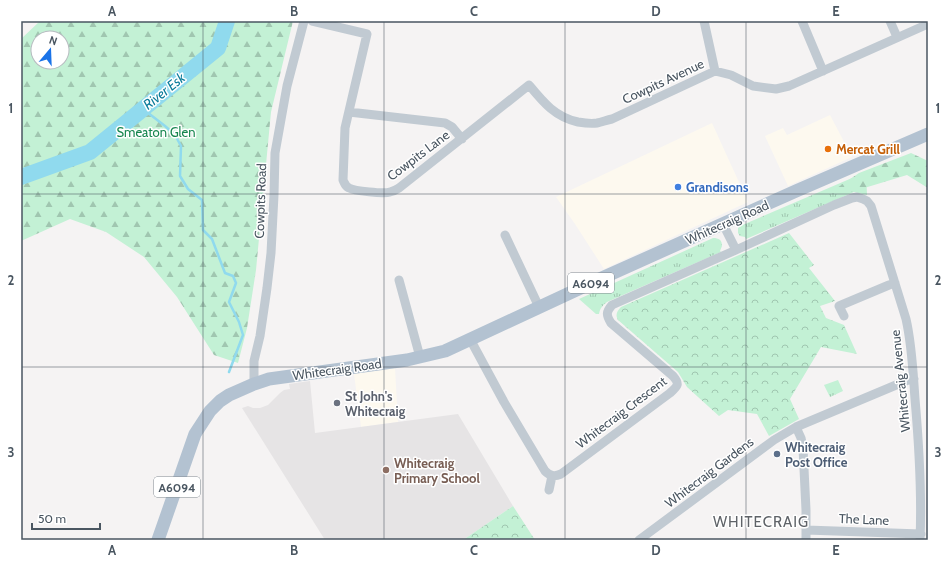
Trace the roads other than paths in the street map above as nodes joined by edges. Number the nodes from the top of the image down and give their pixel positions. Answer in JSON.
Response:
{"nodes":[{"id":1,"x":304,"y":21,"type":"edge"},
{"id":2,"x":312,"y":21,"type":"edge"},
{"id":3,"x":704,"y":21,"type":"edge"},
{"id":4,"x":802,"y":21,"type":"edge"},
{"id":5,"x":890,"y":21,"type":"edge"},
{"id":6,"x":928,"y":24,"type":"edge"},
{"id":7,"x":897,"y":37,"type":"junction"},
{"id":8,"x":824,"y":70,"type":"junction"},
{"id":9,"x":715,"y":71,"type":"junction"},
{"id":10,"x":529,"y":85,"type":"joint"},
{"id":11,"x":349,"y":112,"type":"junction"},
{"id":12,"x":928,"y":134,"type":"edge"},
{"id":13,"x":462,"y":139,"type":"junction"},
{"id":14,"x":723,"y":224,"type":"junction"},
{"id":15,"x":505,"y":235,"type":"dead end"},
{"id":16,"x":736,"y":250,"type":"junction"},
{"id":17,"x":399,"y":280,"type":"dead end"},
{"id":18,"x":895,"y":283,"type":"junction"},
{"id":19,"x":539,"y":307,"type":"junction"},
{"id":20,"x":844,"y":316,"type":"dead end"},
{"id":21,"x":470,"y":339,"type":"junction"},
{"id":22,"x":420,"y":357,"type":"junction"},
{"id":23,"x":914,"y":379,"type":"junction"},
{"id":24,"x":254,"y":384,"type":"junction"},
{"id":25,"x":796,"y":428,"type":"junction"},
{"id":26,"x":552,"y":476,"type":"junction"},
{"id":27,"x":549,"y":490,"type":"dead end"},
{"id":28,"x":806,"y":530,"type":"junction"},
{"id":29,"x":920,"y":537,"type":"edge"},
{"id":30,"x":158,"y":540,"type":"edge"},
{"id":31,"x":639,"y":540,"type":"edge"},
{"id":32,"x":806,"y":540,"type":"edge"}],
"edges":[{"from":1,"to":24,"type":"street","name":"Cowpits Road"},
{"from":2,"to":11,"type":"street","name":"Cowpits Lane"},
{"from":3,"to":9,"type":"street"},
{"from":4,"to":8,"type":"street"},
{"from":5,"to":7,"type":"street"},
{"from":6,"to":7,"type":"street","name":"Cowpits Avenue"},
{"from":7,"to":8,"type":"street","name":"Cowpits Avenue"},
{"from":8,"to":9,"type":"street","name":"Cowpits Avenue"},
{"from":9,"to":10,"type":"street","name":"Cowpits Avenue"},
{"from":10,"to":13,"type":"street","name":"Cowpits Lane"},
{"from":11,"to":13,"type":"street","name":"Cowpits Lane"},
{"from":11,"to":13,"type":"street","name":"Cowpits Lane"},
{"from":12,"to":14,"type":"main road","name":"Whitecraig Road","number":"A6094"},
{"from":14,"to":16,"type":"street"},
{"from":14,"to":19,"type":"main road","name":"Whitecraig Road","number":"A6094"},
{"from":15,"to":19,"type":"street"},
{"from":16,"to":18,"type":"street","name":"Whitecraig Avenue"},
{"from":16,"to":26,"type":"street","name":"Whitecraig Crescent"},
{"from":17,"to":22,"type":"street"},
{"from":18,"to":20,"type":"street"},
{"from":18,"to":23,"type":"street","name":"Whitecraig Avenue"},
{"from":19,"to":21,"type":"main road","name":"Whitecraig Road","number":"A6094"},
{"from":21,"to":22,"type":"main road","name":"Whitecraig Road","number":"A6094"},
{"from":21,"to":26,"type":"street"},
{"from":22,"to":24,"type":"main road","name":"Whitecraig Road","number":"A6094"},
{"from":23,"to":25,"type":"street","name":"Whitecraig Gardens"},
{"from":23,"to":29,"type":"street","name":"Whitecraig Avenue"},
{"from":24,"to":30,"type":"main road","number":"A6094"},
{"from":25,"to":28,"type":"street"},
{"from":25,"to":31,"type":"street","name":"Whitecraig Gardens"},
{"from":26,"to":27,"type":"street"},
{"from":28,"to":29,"type":"street","name":"The Lane"},
{"from":28,"to":32,"type":"street"}]}
